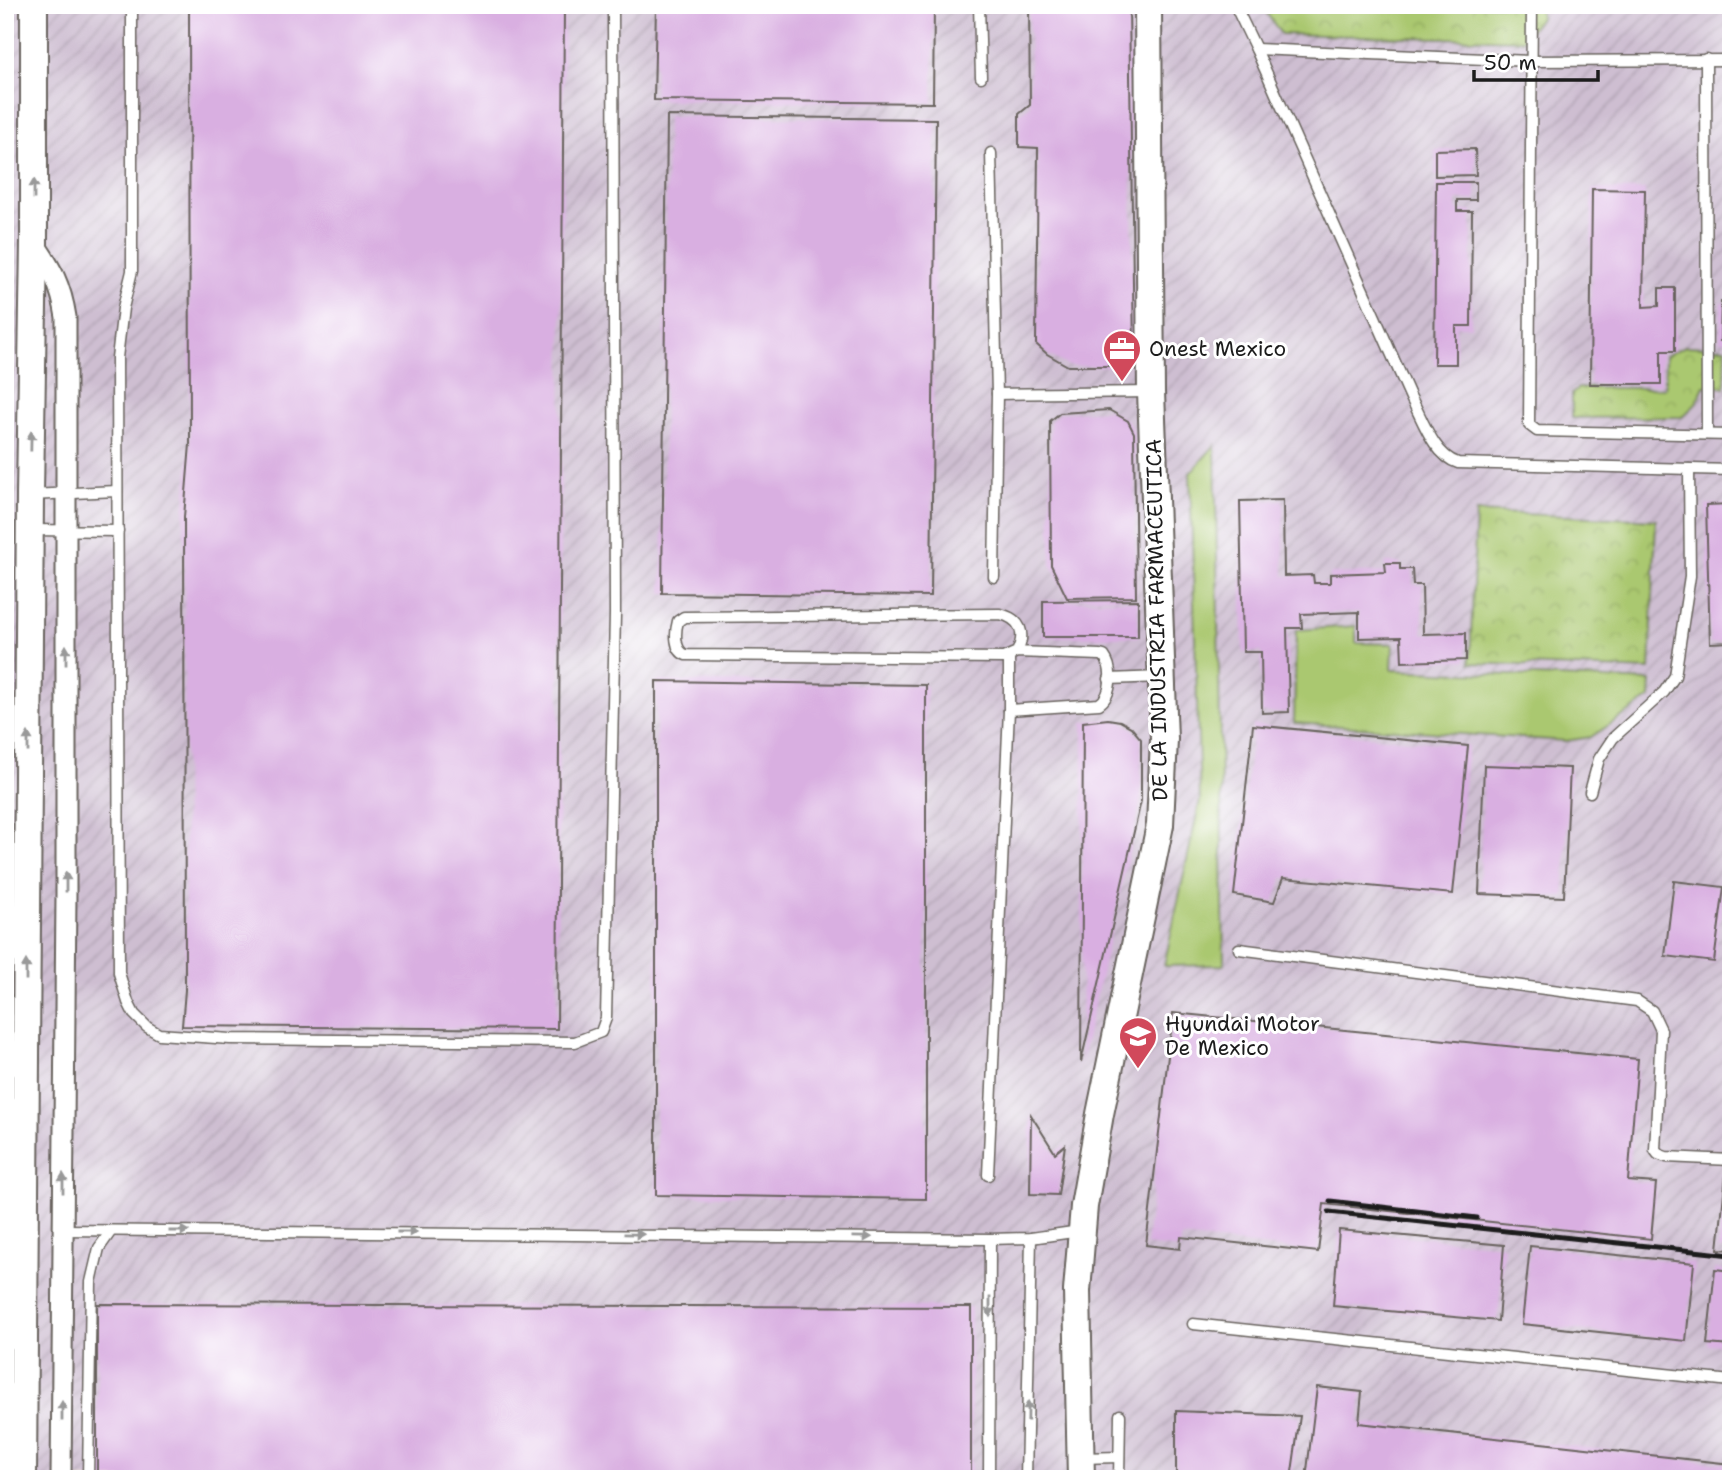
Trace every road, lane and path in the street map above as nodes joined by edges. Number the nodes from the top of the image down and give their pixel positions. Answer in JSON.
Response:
{"nodes":[{"id":1,"x":34,"y":5,"type":"edge"},
{"id":2,"x":132,"y":5,"type":"edge"},
{"id":3,"x":613,"y":5,"type":"edge"},
{"id":4,"x":979,"y":5,"type":"edge"},
{"id":5,"x":1148,"y":5,"type":"edge"},
{"id":6,"x":1235,"y":5,"type":"edge"},
{"id":7,"x":1532,"y":5,"type":"edge"},
{"id":8,"x":1256,"y":49,"type":"junction"},
{"id":9,"x":1706,"y":59,"type":"junction"},
{"id":10,"x":1731,"y":60,"type":"edge"},
{"id":11,"x":1530,"y":61,"type":"junction"},
{"id":12,"x":981,"y":77,"type":"dead end"},
{"id":13,"x":991,"y":153,"type":"dead end"},
{"id":14,"x":34,"y":243,"type":"junction"},
{"id":15,"x":1151,"y":392,"type":"junction"},
{"id":16,"x":997,"y":394,"type":"junction"},
{"id":17,"x":1707,"y":434,"type":"junction"},
{"id":18,"x":1731,"y":435,"type":"edge"},
{"id":19,"x":1689,"y":469,"type":"junction"},
{"id":20,"x":1731,"y":470,"type":"edge"},
{"id":21,"x":117,"y":491,"type":"junction"},
{"id":22,"x":67,"y":494,"type":"junction"},
{"id":23,"x":30,"y":495,"type":"junction"},
{"id":24,"x":29,"y":530,"type":"junction"},
{"id":25,"x":66,"y":530,"type":"junction"},
{"id":26,"x":118,"y":531,"type":"junction"},
{"id":27,"x":994,"y":577,"type":"dead end"},
{"id":28,"x":1013,"y":654,"type":"junction"},
{"id":29,"x":1161,"y":677,"type":"junction"},
{"id":30,"x":1110,"y":679,"type":"junction"},
{"id":31,"x":1009,"y":710,"type":"junction"},
{"id":32,"x":1590,"y":792,"type":"dead end"},
{"id":33,"x":1239,"y":949,"type":"dead end"},
{"id":34,"x":1731,"y":1160,"type":"edge"},
{"id":35,"x":988,"y":1174,"type":"dead end"},
{"id":36,"x":63,"y":1230,"type":"junction"},
{"id":37,"x":111,"y":1231,"type":"junction"},
{"id":38,"x":1083,"y":1231,"type":"junction"},
{"id":39,"x":990,"y":1238,"type":"junction"},
{"id":40,"x":1031,"y":1238,"type":"junction"},
{"id":41,"x":1193,"y":1324,"type":"dead end"},
{"id":42,"x":1731,"y":1381,"type":"edge"},
{"id":43,"x":1119,"y":1415,"type":"dead end"},
{"id":44,"x":1119,"y":1457,"type":"junction"},
{"id":45,"x":1081,"y":1469,"type":"edge"},
{"id":46,"x":23,"y":1479,"type":"edge"},
{"id":47,"x":61,"y":1479,"type":"edge"},
{"id":48,"x":88,"y":1479,"type":"edge"},
{"id":49,"x":989,"y":1479,"type":"edge"},
{"id":50,"x":1026,"y":1479,"type":"edge"},
{"id":51,"x":1119,"y":1479,"type":"edge"}],
"edges":[{"from":14,"to":1,"type":"main road","one_way":true},
{"from":2,"to":21,"type":"lane"},
{"from":3,"to":26,"type":"lane"},
{"from":4,"to":12,"type":"lane"},
{"from":5,"to":15,"type":"main road","name":"DE LA INDUSTRIA FARMACEUTICA"},
{"from":6,"to":8,"type":"lane"},
{"from":7,"to":11,"type":"lane"},
{"from":8,"to":11,"type":"lane"},
{"from":8,"to":19,"type":"lane"},
{"from":9,"to":10,"type":"lane"},
{"from":9,"to":11,"type":"lane"},
{"from":9,"to":17,"type":"lane"},
{"from":11,"to":17,"type":"lane"},
{"from":13,"to":16,"type":"lane"},
{"from":14,"to":22,"type":"street"},
{"from":23,"to":14,"type":"main road","one_way":true},
{"from":15,"to":16,"type":"lane"},
{"from":15,"to":29,"type":"main road","name":"DE LA INDUSTRIA FARMACEUTICA"},
{"from":16,"to":27,"type":"lane"},
{"from":17,"to":18,"type":"lane"},
{"from":19,"to":20,"type":"lane"},
{"from":19,"to":32,"type":"lane"},
{"from":21,"to":22,"type":"lane"},
{"from":21,"to":26,"type":"lane"},
{"from":22,"to":23,"type":"lane"},
{"from":22,"to":25,"type":"street"},
{"from":23,"to":24,"type":"main road"},
{"from":24,"to":25,"type":"lane"},
{"from":46,"to":24,"type":"main road","one_way":true},
{"from":25,"to":26,"type":"lane"},
{"from":36,"to":25,"type":"street","one_way":true},
{"from":28,"to":28,"type":"lane"},
{"from":28,"to":30,"type":"lane"},
{"from":28,"to":31,"type":"lane"},
{"from":29,"to":30,"type":"lane"},
{"from":29,"to":38,"type":"main road","name":"DE LA INDUSTRIA FARMACEUTICA"},
{"from":30,"to":31,"type":"lane"},
{"from":31,"to":35,"type":"lane"},
{"from":33,"to":34,"type":"lane"},
{"from":36,"to":37,"type":"lane"},
{"from":47,"to":36,"type":"street","one_way":true},
{"from":37,"to":39,"type":"lane","one_way":true},
{"from":37,"to":48,"type":"lane"},
{"from":38,"to":40,"type":"lane"},
{"from":38,"to":45,"type":"main road","name":"DE LA INDUSTRIA FARMACEUTICA"},
{"from":39,"to":40,"type":"lane"},
{"from":39,"to":49,"type":"lane","one_way":true},
{"from":50,"to":40,"type":"lane","one_way":true},
{"from":41,"to":42,"type":"lane"},
{"from":43,"to":44,"type":"lane"},
{"from":44,"to":45,"type":"lane"},
{"from":44,"to":51,"type":"lane"}]}
